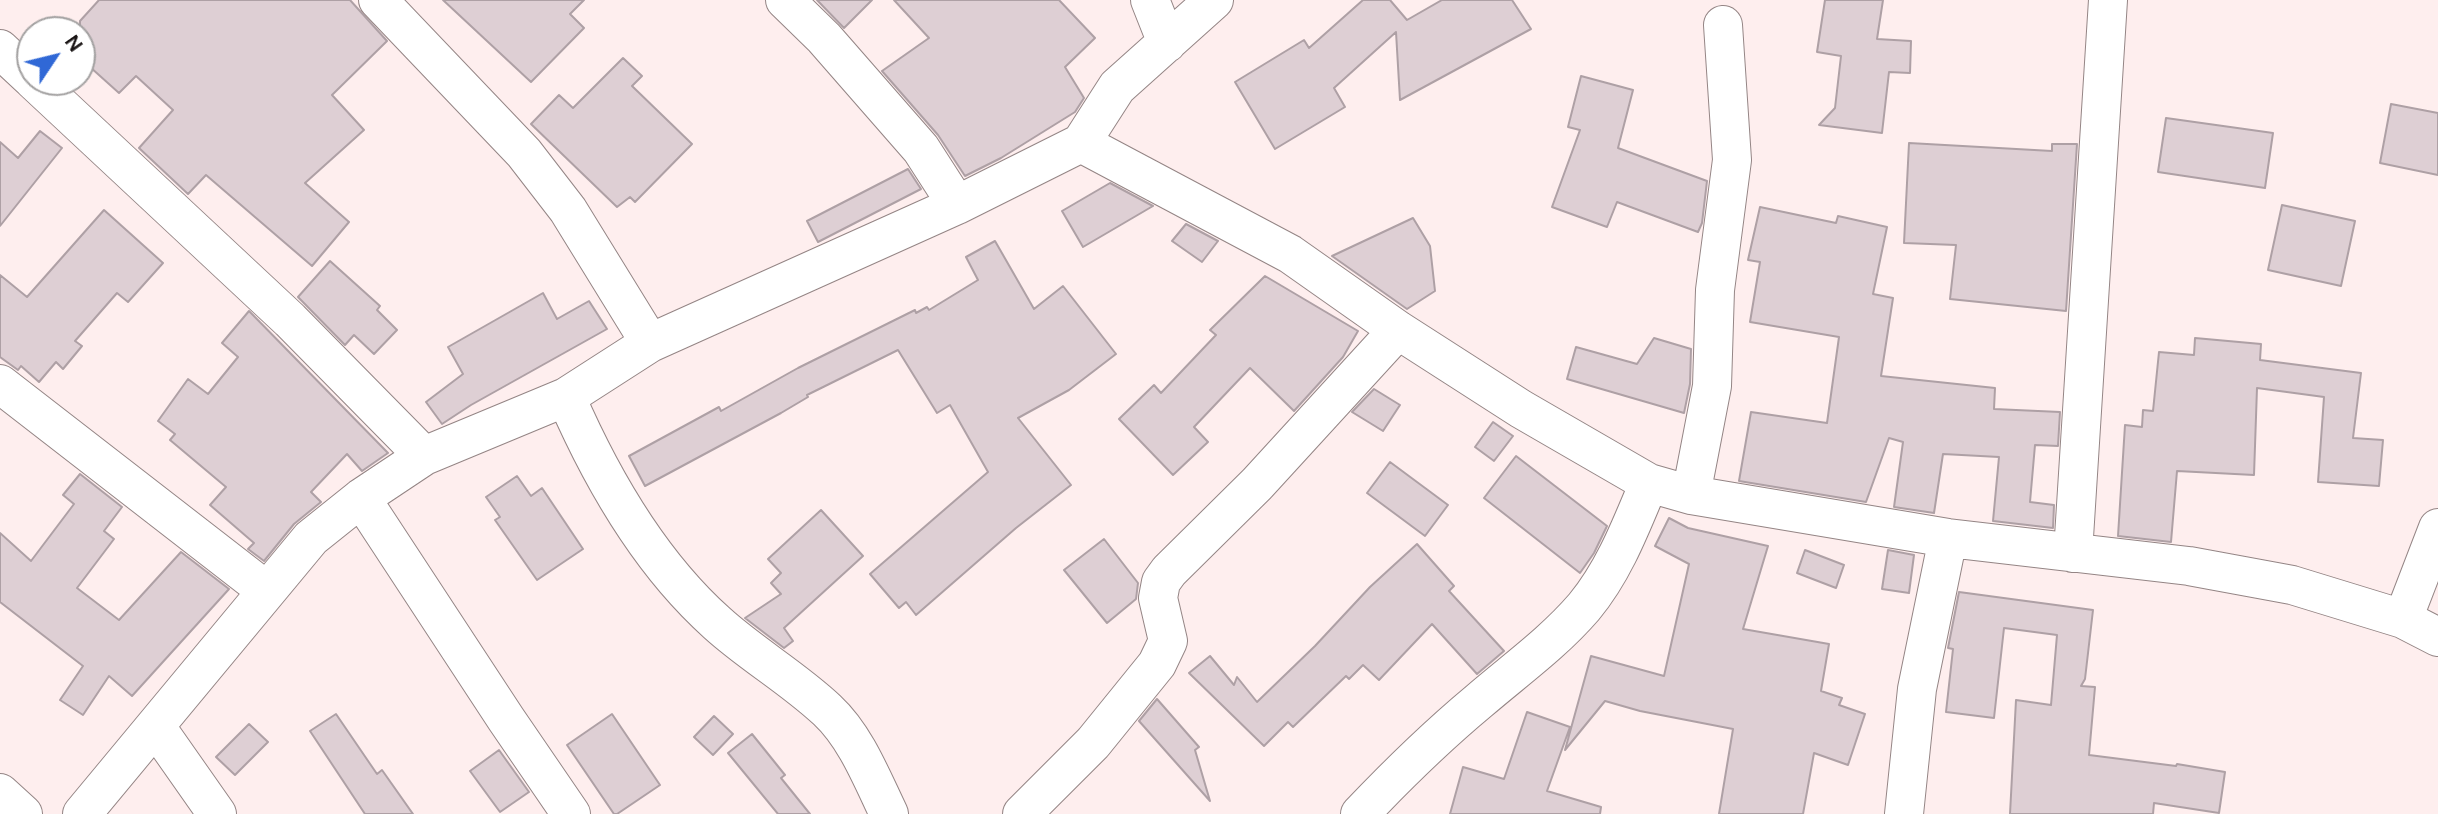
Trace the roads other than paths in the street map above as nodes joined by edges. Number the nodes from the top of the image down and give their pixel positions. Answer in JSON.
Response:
{"nodes":[{"id":1,"x":378,"y":0,"type":"edge"},
{"id":2,"x":785,"y":0,"type":"edge"},
{"id":3,"x":1150,"y":0,"type":"edge"},
{"id":4,"x":1214,"y":0,"type":"edge"},
{"id":5,"x":2108,"y":0,"type":"edge"},
{"id":6,"x":1723,"y":25,"type":"dead end"},
{"id":7,"x":1167,"y":43,"type":"junction"},
{"id":8,"x":0,"y":49,"type":"edge"},
{"id":9,"x":16,"y":64,"type":"edge"},
{"id":10,"x":51,"y":96,"type":"edge"},
{"id":11,"x":1081,"y":143,"type":"junction"},
{"id":12,"x":957,"y":205,"type":"junction"},
{"id":13,"x":1398,"y":330,"type":"junction"},
{"id":14,"x":650,"y":343,"type":"junction"},
{"id":15,"x":0,"y":384,"type":"edge"},
{"id":16,"x":566,"y":397,"type":"junction"},
{"id":17,"x":424,"y":456,"type":"junction"},
{"id":18,"x":1649,"y":483,"type":"junction"},
{"id":19,"x":1691,"y":495,"type":"junction"},
{"id":20,"x":361,"y":498,"type":"junction"},
{"id":21,"x":2438,"y":528,"type":"edge"},
{"id":22,"x":1948,"y":538,"type":"junction"},
{"id":23,"x":2073,"y":553,"type":"junction"},
{"id":24,"x":267,"y":591,"type":"junction"},
{"id":25,"x":2403,"y":619,"type":"junction"},
{"id":26,"x":2438,"y":637,"type":"edge"},
{"id":27,"x":156,"y":727,"type":"junction"},
{"id":28,"x":0,"y":793,"type":"edge"},
{"id":29,"x":23,"y":814,"type":"edge"},
{"id":30,"x":82,"y":814,"type":"edge"},
{"id":31,"x":217,"y":814,"type":"edge"},
{"id":32,"x":571,"y":814,"type":"edge"},
{"id":33,"x":889,"y":814,"type":"edge"},
{"id":34,"x":1022,"y":814,"type":"edge"},
{"id":35,"x":1360,"y":814,"type":"edge"},
{"id":36,"x":1904,"y":814,"type":"edge"}],
"edges":[{"from":1,"to":14,"type":"street"},
{"from":2,"to":12,"type":"street"},
{"from":3,"to":7,"type":"street"},
{"from":4,"to":7,"type":"street"},
{"from":5,"to":23,"type":"street"},
{"from":6,"to":19,"type":"street"},
{"from":7,"to":11,"type":"street"},
{"from":8,"to":9,"type":"street"},
{"from":10,"to":17,"type":"street"},
{"from":11,"to":12,"type":"street"},
{"from":11,"to":13,"type":"street"},
{"from":12,"to":14,"type":"street"},
{"from":13,"to":18,"type":"street"},
{"from":13,"to":34,"type":"street"},
{"from":14,"to":16,"type":"street"},
{"from":15,"to":24,"type":"street"},
{"from":16,"to":17,"type":"street"},
{"from":16,"to":33,"type":"street"},
{"from":17,"to":20,"type":"street"},
{"from":18,"to":19,"type":"street"},
{"from":18,"to":35,"type":"street"},
{"from":19,"to":22,"type":"street"},
{"from":20,"to":24,"type":"street"},
{"from":20,"to":32,"type":"street"},
{"from":21,"to":25,"type":"street"},
{"from":22,"to":23,"type":"street"},
{"from":22,"to":36,"type":"street"},
{"from":23,"to":25,"type":"street"},
{"from":24,"to":27,"type":"street"},
{"from":25,"to":26,"type":"street"},
{"from":27,"to":30,"type":"street"},
{"from":27,"to":31,"type":"street"},
{"from":28,"to":29,"type":"street"}]}
